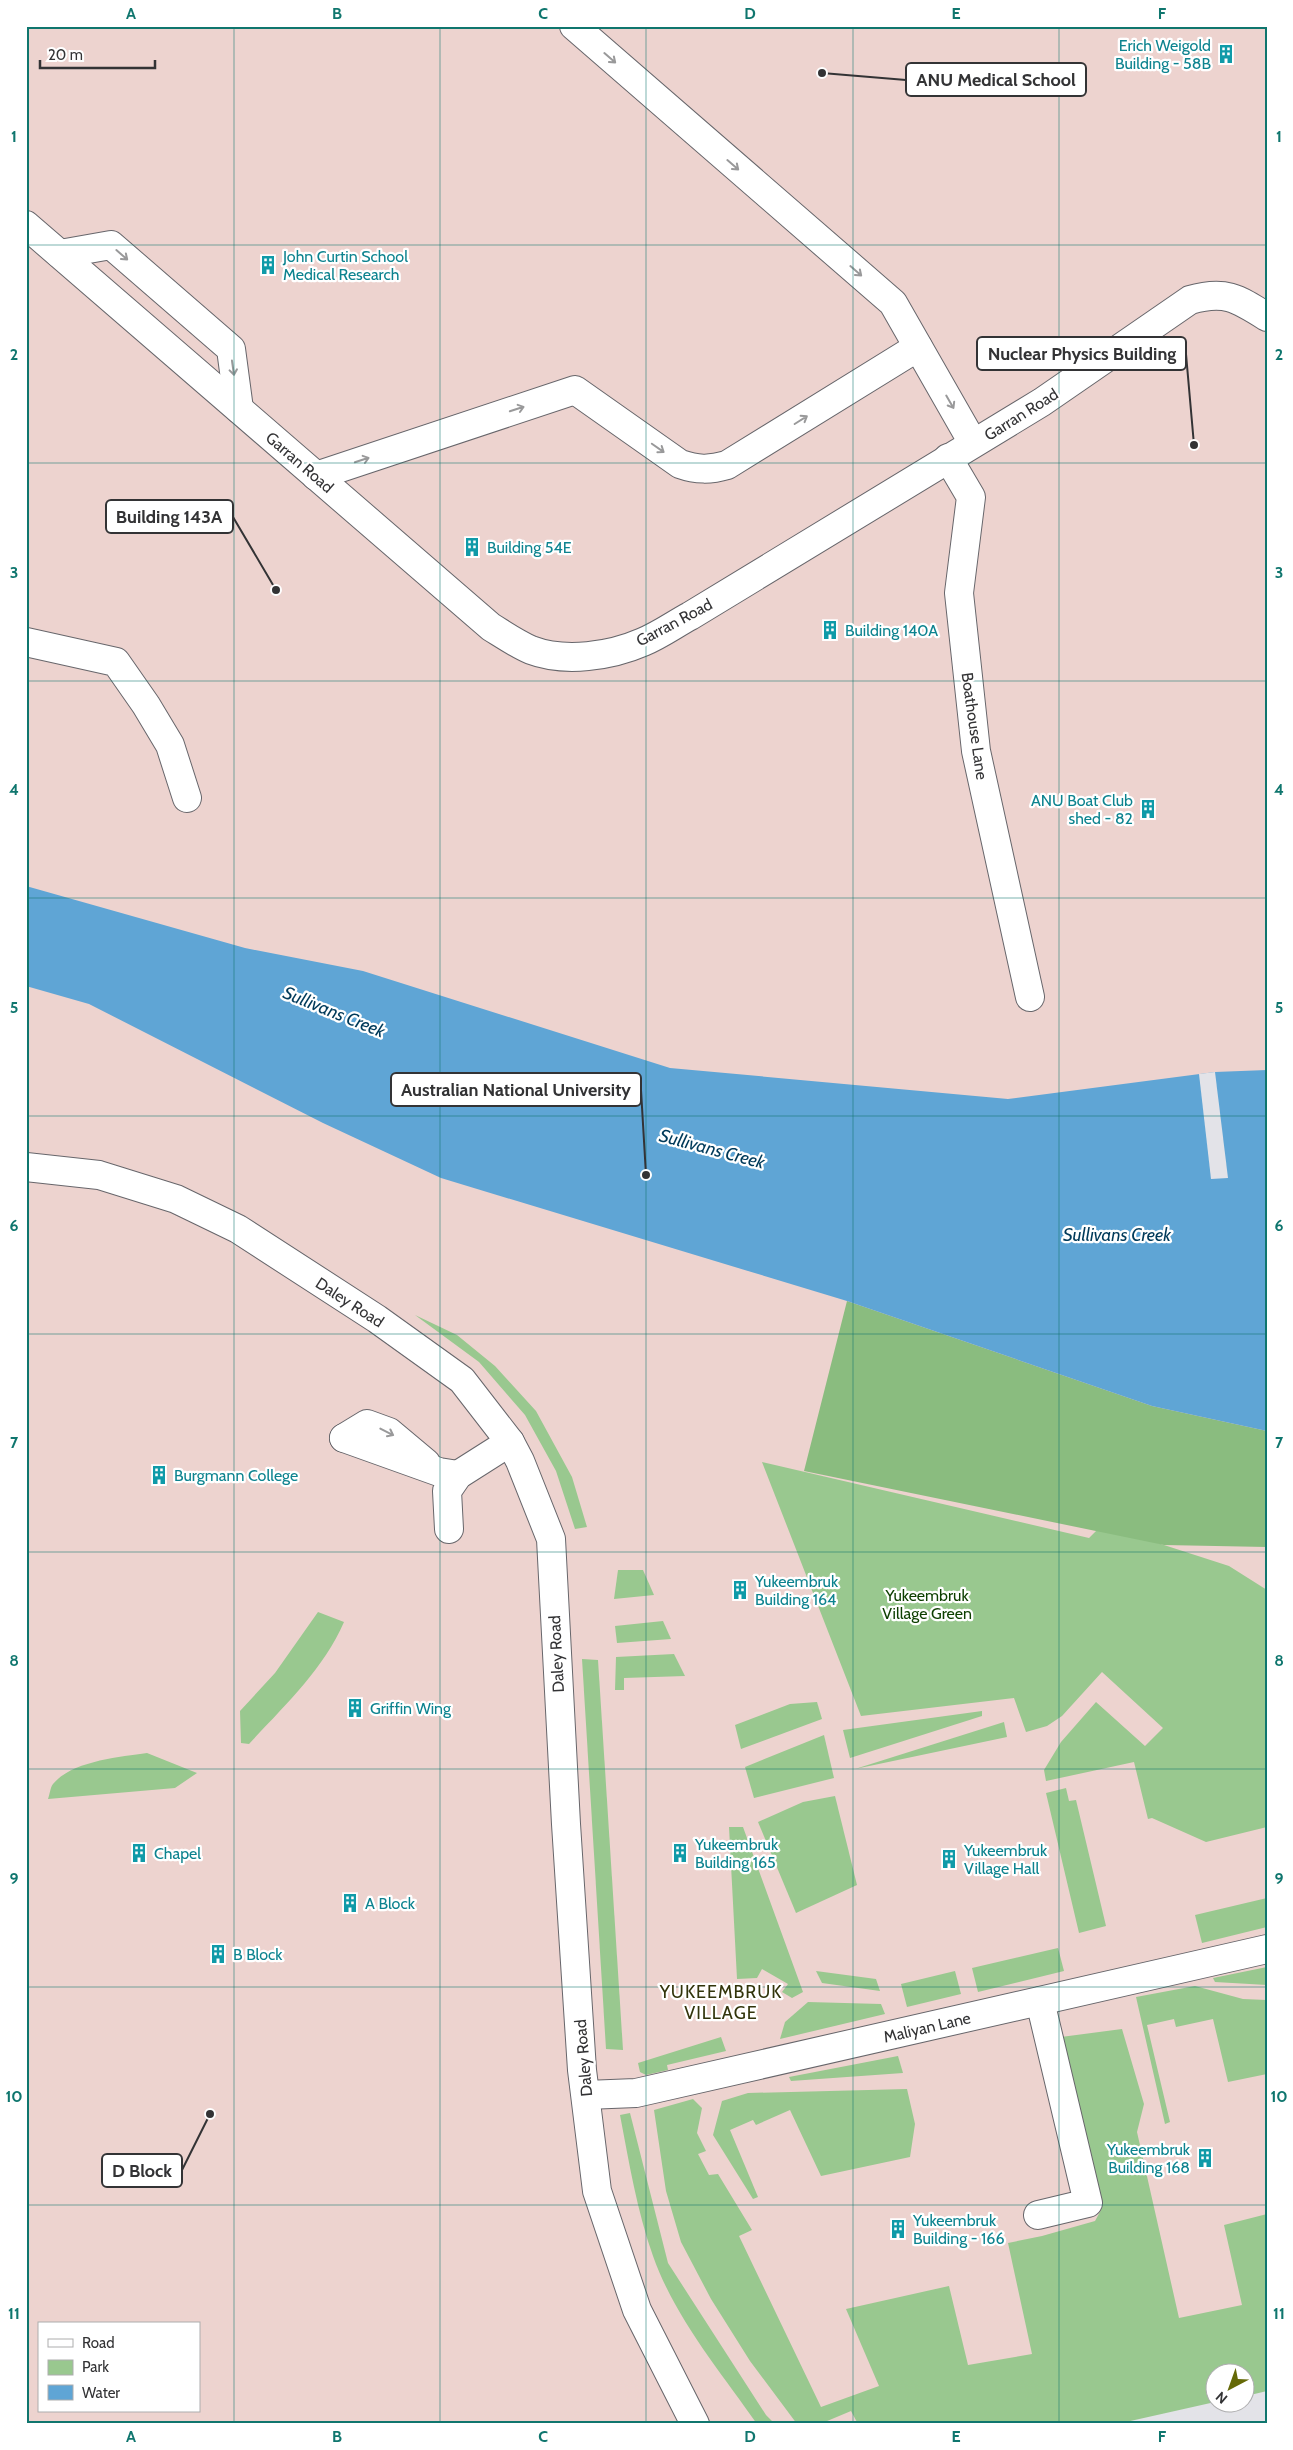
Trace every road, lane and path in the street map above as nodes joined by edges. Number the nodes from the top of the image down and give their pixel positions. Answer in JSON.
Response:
{"nodes":[{"id":1,"x":574,"y":26,"type":"edge"},
{"id":2,"x":26,"y":225,"type":"edge"},
{"id":3,"x":60,"y":254,"type":"junction"},
{"id":4,"x":1267,"y":317,"type":"edge"},
{"id":5,"x":918,"y":347,"type":"junction"},
{"id":6,"x":239,"y":409,"type":"junction"},
{"id":7,"x":974,"y":443,"type":"junction"},
{"id":8,"x":948,"y":458,"type":"junction"},
{"id":9,"x":316,"y":476,"type":"junction"},
{"id":10,"x":26,"y":642,"type":"edge"},
{"id":11,"x":187,"y":798,"type":"dead end"},
{"id":12,"x":1030,"y":996,"type":"dead end"},
{"id":13,"x":26,"y":1167,"type":"edge"},
{"id":14,"x":510,"y":1442,"type":"junction"},
{"id":15,"x":449,"y":1529,"type":"dead end"},
{"id":16,"x":1267,"y":1949,"type":"edge"},
{"id":17,"x":1040,"y":2001,"type":"junction"},
{"id":18,"x":586,"y":2095,"type":"junction"},
{"id":19,"x":1038,"y":2215,"type":"dead end"},
{"id":20,"x":695,"y":2424,"type":"edge"}],
"edges":[{"from":1,"to":5,"type":"street","one_way":true},
{"from":2,"to":3,"type":"street","name":"Garran Road"},
{"from":3,"to":6,"type":"street","name":"Garran Road"},
{"from":3,"to":6,"type":"street","one_way":true},
{"from":4,"to":7,"type":"street","name":"Garran Road"},
{"from":5,"to":7,"type":"street","one_way":true},
{"from":9,"to":5,"type":"street","one_way":true},
{"from":6,"to":9,"type":"street","name":"Garran Road"},
{"from":7,"to":8,"type":"street","name":"Garran Road"},
{"from":8,"to":9,"type":"street","name":"Garran Road"},
{"from":8,"to":12,"type":"street","name":"Boathouse Lane"},
{"from":10,"to":11,"type":"street"},
{"from":13,"to":14,"type":"street","name":"Daley Road"},
{"from":14,"to":15,"type":"street"},
{"from":14,"to":18,"type":"street","name":"Daley Road"},
{"from":16,"to":17,"type":"street","name":"Maliyan Lane"},
{"from":17,"to":18,"type":"street","name":"Maliyan Lane"},
{"from":17,"to":19,"type":"street"},
{"from":18,"to":20,"type":"street","name":"Daley Road"}]}
